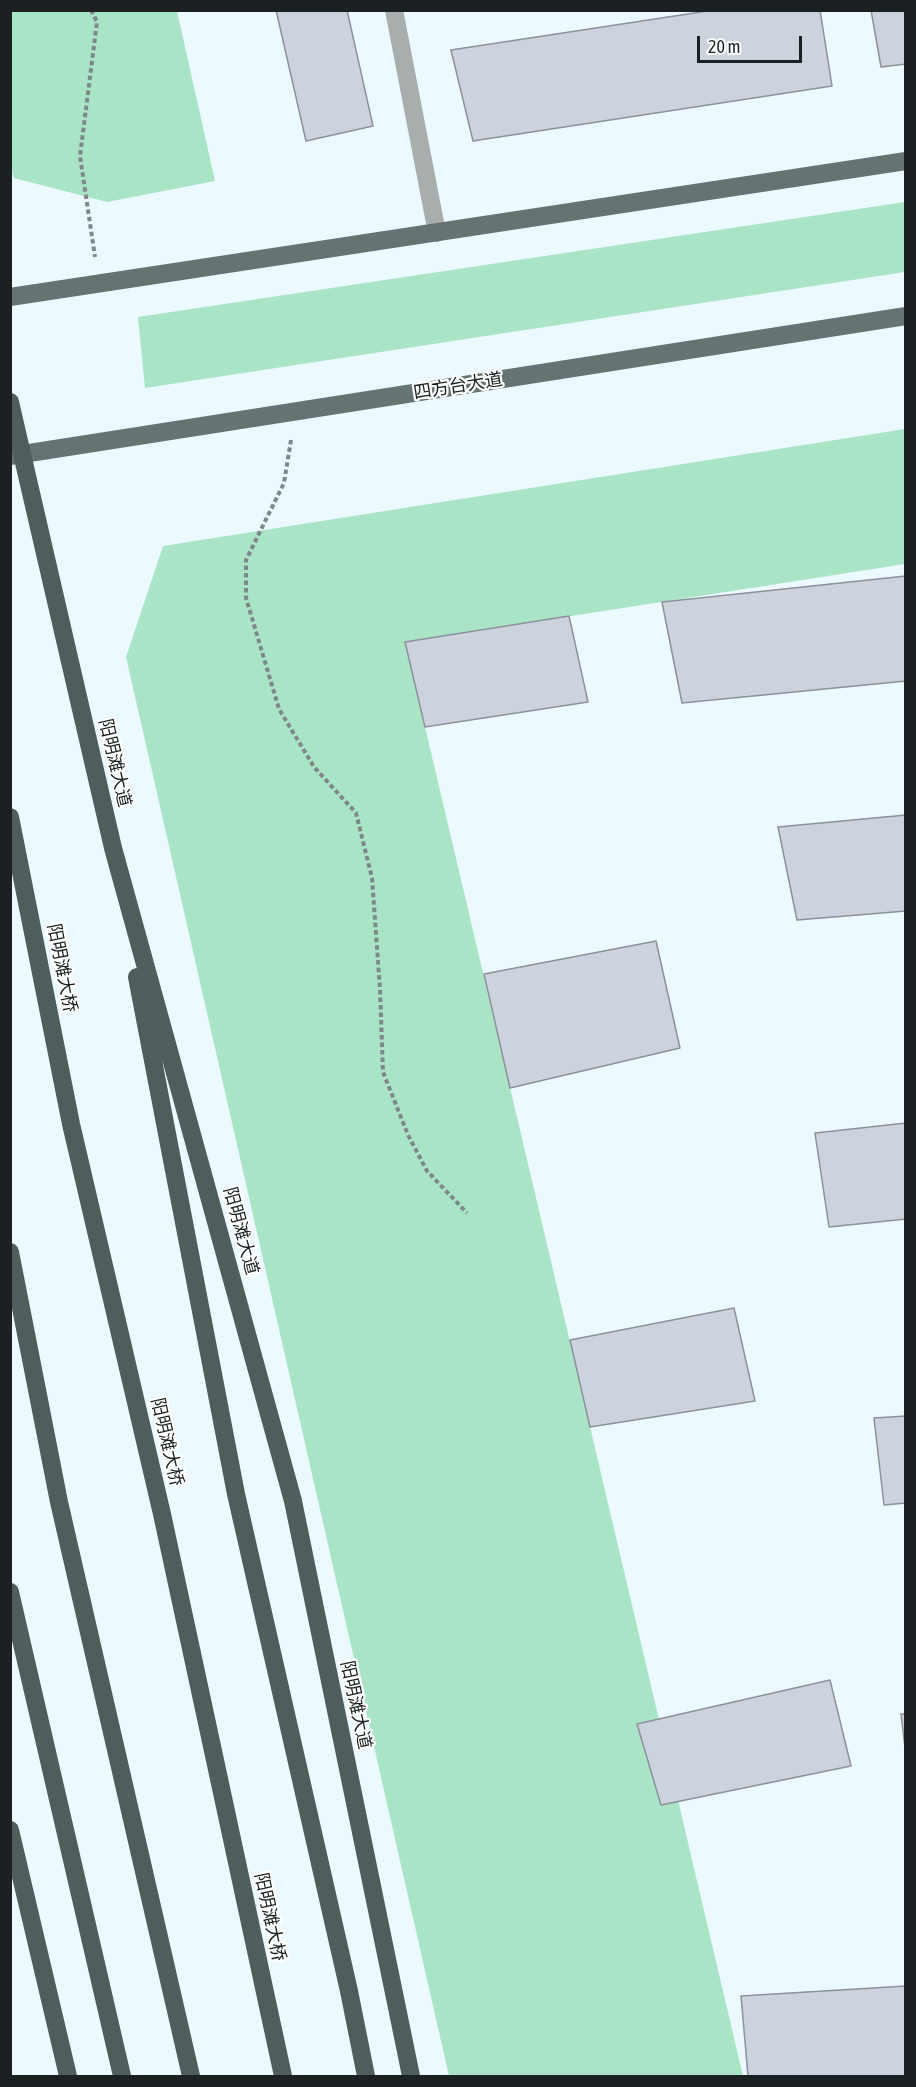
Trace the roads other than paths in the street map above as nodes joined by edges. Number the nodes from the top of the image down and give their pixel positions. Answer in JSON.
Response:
{"nodes":[{"id":1,"x":394,"y":10,"type":"edge"},
{"id":2,"x":906,"y":161,"type":"edge"},
{"id":3,"x":437,"y":233,"type":"junction"},
{"id":4,"x":10,"y":297,"type":"edge"},
{"id":5,"x":906,"y":316,"type":"edge"},
{"id":6,"x":10,"y":402,"type":"edge"},
{"id":7,"x":16,"y":455,"type":"edge"},
{"id":8,"x":10,"y":817,"type":"edge"},
{"id":9,"x":113,"y":848,"type":"junction"},
{"id":10,"x":10,"y":1252,"type":"edge"},
{"id":11,"x":10,"y":1592,"type":"edge"},
{"id":12,"x":10,"y":1830,"type":"edge"},
{"id":13,"x":68,"y":2076,"type":"edge"},
{"id":14,"x":122,"y":2076,"type":"edge"},
{"id":15,"x":191,"y":2076,"type":"edge"},
{"id":16,"x":283,"y":2076,"type":"edge"},
{"id":17,"x":366,"y":2076,"type":"edge"},
{"id":18,"x":411,"y":2076,"type":"edge"}],
"edges":[{"from":1,"to":3,"type":"street"},
{"from":2,"to":3,"type":"main road"},
{"from":3,"to":4,"type":"main road"},
{"from":5,"to":7,"type":"main road","name":"四方台大道"},
{"from":6,"to":7,"type":"highway","name":"阳明滩大道"},
{"from":7,"to":9,"type":"highway","name":"阳明滩大道"},
{"from":8,"to":16,"type":"highway","name":"阳明滩大桥"},
{"from":9,"to":17,"type":"highway"},
{"from":9,"to":18,"type":"highway","name":"阳明滩大道"},
{"from":10,"to":15,"type":"highway"},
{"from":11,"to":14,"type":"highway"},
{"from":12,"to":13,"type":"highway"}]}
